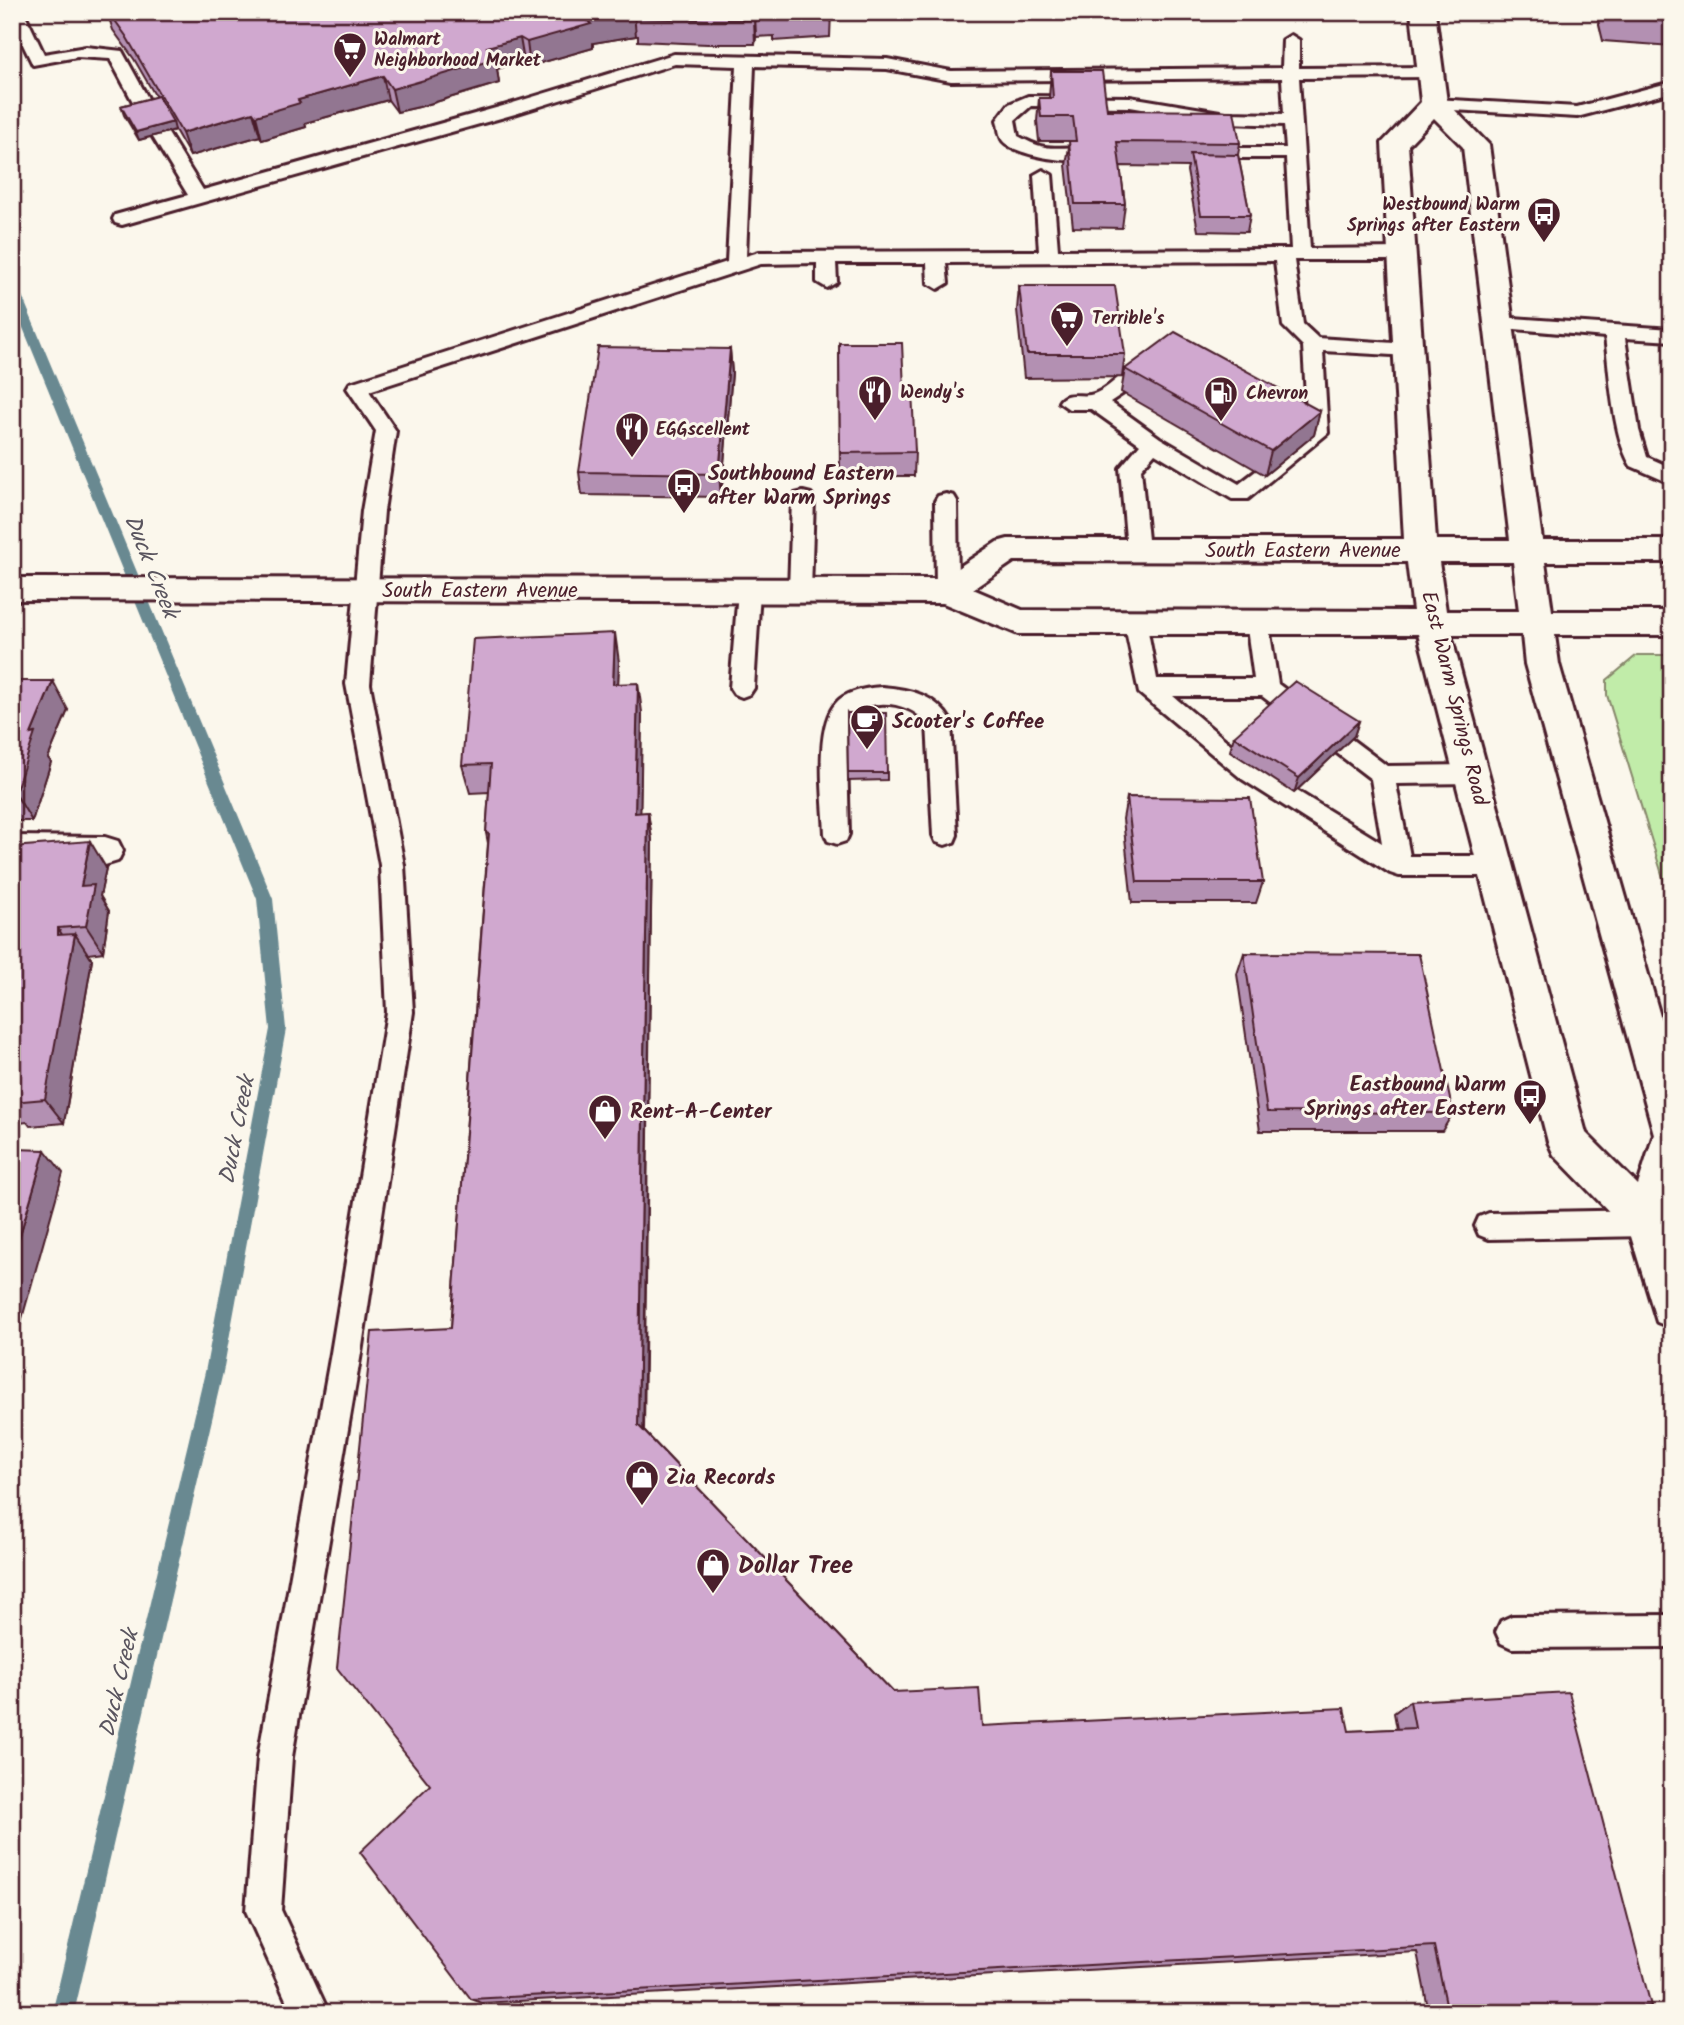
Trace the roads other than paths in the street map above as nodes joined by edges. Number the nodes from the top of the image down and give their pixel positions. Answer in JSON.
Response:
{"nodes":[{"id":1,"x":16,"y":12,"type":"edge"},
{"id":2,"x":1423,"y":12,"type":"edge"},
{"id":3,"x":1291,"y":40,"type":"dead end"},
{"id":4,"x":746,"y":59,"type":"junction"},
{"id":5,"x":1430,"y":72,"type":"junction"},
{"id":6,"x":1290,"y":74,"type":"junction"},
{"id":7,"x":1672,"y":87,"type":"edge"},
{"id":8,"x":1130,"y":102,"type":"joint"},
{"id":9,"x":1434,"y":104,"type":"junction"},
{"id":10,"x":145,"y":109,"type":"edge"},
{"id":11,"x":1293,"y":120,"type":"junction"},
{"id":12,"x":160,"y":134,"type":"edge"},
{"id":13,"x":1120,"y":153,"type":"edge"},
{"id":14,"x":1188,"y":153,"type":"edge"},
{"id":15,"x":1295,"y":153,"type":"junction"},
{"id":16,"x":1043,"y":175,"type":"dead end"},
{"id":17,"x":199,"y":198,"type":"junction"},
{"id":18,"x":122,"y":219,"type":"dead end"},
{"id":19,"x":1292,"y":254,"type":"junction"},
{"id":20,"x":1402,"y":254,"type":"junction"},
{"id":21,"x":1049,"y":256,"type":"junction"},
{"id":22,"x":936,"y":257,"type":"junction"},
{"id":23,"x":827,"y":258,"type":"junction"},
{"id":24,"x":736,"y":264,"type":"junction"},
{"id":25,"x":827,"y":282,"type":"dead end"},
{"id":26,"x":938,"y":283,"type":"dead end"},
{"id":27,"x":1499,"y":323,"type":"junction"},
{"id":28,"x":1614,"y":331,"type":"junction"},
{"id":29,"x":1672,"y":335,"type":"edge"},
{"id":30,"x":1313,"y":344,"type":"junction"},
{"id":31,"x":1409,"y":350,"type":"junction"},
{"id":32,"x":1164,"y":358,"type":"edge"},
{"id":33,"x":1069,"y":402,"type":"dead end"},
{"id":34,"x":1096,"y":402,"type":"junction"},
{"id":35,"x":1153,"y":443,"type":"junction"},
{"id":36,"x":1672,"y":477,"type":"edge"},
{"id":37,"x":803,"y":499,"type":"dead end"},
{"id":38,"x":946,"y":501,"type":"dead end"},
{"id":39,"x":1138,"y":550,"type":"junction"},
{"id":40,"x":1422,"y":550,"type":"junction"},
{"id":41,"x":1528,"y":551,"type":"junction"},
{"id":42,"x":1672,"y":551,"type":"edge"},
{"id":43,"x":12,"y":589,"type":"edge"},
{"id":44,"x":368,"y":590,"type":"junction"},
{"id":45,"x":749,"y":591,"type":"junction"},
{"id":46,"x":800,"y":591,"type":"junction"},
{"id":47,"x":947,"y":592,"type":"junction"},
{"id":48,"x":1135,"y":621,"type":"junction"},
{"id":49,"x":1256,"y":621,"type":"junction"},
{"id":50,"x":1432,"y":621,"type":"junction"},
{"id":51,"x":1537,"y":622,"type":"junction"},
{"id":52,"x":1672,"y":622,"type":"edge"},
{"id":53,"x":1147,"y":687,"type":"junction"},
{"id":54,"x":743,"y":688,"type":"dead end"},
{"id":55,"x":1267,"y":688,"type":"junction"},
{"id":56,"x":1473,"y":774,"type":"junction"},
{"id":57,"x":1381,"y":775,"type":"junction"},
{"id":58,"x":837,"y":834,"type":"dead end"},
{"id":59,"x":945,"y":835,"type":"dead end"},
{"id":60,"x":12,"y":850,"type":"edge"},
{"id":61,"x":104,"y":851,"type":"dead end"},
{"id":62,"x":1399,"y":866,"type":"junction"},
{"id":63,"x":1496,"y":866,"type":"junction"},
{"id":64,"x":1672,"y":1129,"type":"edge"},
{"id":65,"x":1672,"y":1139,"type":"edge"},
{"id":66,"x":1648,"y":1223,"type":"junction"},
{"id":67,"x":1489,"y":1226,"type":"dead end"},
{"id":68,"x":1672,"y":1308,"type":"edge"},
{"id":69,"x":1672,"y":1631,"type":"edge"},
{"id":70,"x":1512,"y":1632,"type":"dead end"},
{"id":71,"x":311,"y":2013,"type":"edge"}],
"edges":[{"from":1,"to":10,"type":"lane"},
{"from":2,"to":5,"type":"main road"},
{"from":3,"to":6,"type":"lane"},
{"from":4,"to":6,"type":"lane"},
{"from":4,"to":17,"type":"lane"},
{"from":4,"to":24,"type":"lane"},
{"from":5,"to":6,"type":"lane"},
{"from":5,"to":9,"type":"main road"},
{"from":6,"to":11,"type":"lane"},
{"from":7,"to":9,"type":"lane"},
{"from":8,"to":11,"type":"lane"},
{"from":8,"to":13,"type":"lane"},
{"from":9,"to":20,"type":"main road","name":"East Warm Springs Road"},
{"from":9,"to":27,"type":"main road"},
{"from":11,"to":15,"type":"lane"},
{"from":12,"to":17,"type":"lane"},
{"from":14,"to":15,"type":"lane"},
{"from":15,"to":19,"type":"lane"},
{"from":16,"to":21,"type":"lane"},
{"from":17,"to":18,"type":"lane"},
{"from":19,"to":20,"type":"lane"},
{"from":19,"to":21,"type":"lane"},
{"from":19,"to":30,"type":"lane"},
{"from":20,"to":31,"type":"main road","name":"East Warm Springs Road"},
{"from":21,"to":22,"type":"lane"},
{"from":22,"to":23,"type":"lane"},
{"from":22,"to":26,"type":"lane"},
{"from":23,"to":24,"type":"lane"},
{"from":23,"to":25,"type":"lane"},
{"from":24,"to":44,"type":"lane"},
{"from":27,"to":28,"type":"lane"},
{"from":27,"to":41,"type":"main road"},
{"from":28,"to":29,"type":"lane"},
{"from":28,"to":36,"type":"lane"},
{"from":30,"to":31,"type":"lane"},
{"from":30,"to":35,"type":"lane"},
{"from":31,"to":40,"type":"main road","name":"East Warm Springs Road"},
{"from":32,"to":34,"type":"lane"},
{"from":33,"to":34,"type":"lane"},
{"from":34,"to":35,"type":"lane"},
{"from":35,"to":39,"type":"lane"},
{"from":37,"to":46,"type":"lane"},
{"from":38,"to":47,"type":"lane"},
{"from":39,"to":40,"type":"main road","name":"South Eastern Avenue"},
{"from":39,"to":47,"type":"main road","name":"South Eastern Avenue"},
{"from":40,"to":41,"type":"main road","name":"South Eastern Avenue"},
{"from":40,"to":50,"type":"main road","name":"East Warm Springs Road"},
{"from":41,"to":42,"type":"main road","name":"South Eastern Avenue"},
{"from":41,"to":51,"type":"main road"},
{"from":43,"to":44,"type":"main road","name":"South Eastern Avenue"},
{"from":44,"to":45,"type":"main road","name":"South Eastern Avenue"},
{"from":44,"to":71,"type":"lane"},
{"from":45,"to":46,"type":"main road","name":"South Eastern Avenue"},
{"from":45,"to":54,"type":"lane"},
{"from":46,"to":47,"type":"main road","name":"South Eastern Avenue"},
{"from":47,"to":48,"type":"main road","name":"South Eastern Avenue"},
{"from":48,"to":49,"type":"main road","name":"South Eastern Avenue"},
{"from":48,"to":53,"type":"lane"},
{"from":49,"to":50,"type":"main road","name":"South Eastern Avenue"},
{"from":49,"to":55,"type":"lane"},
{"from":50,"to":51,"type":"main road","name":"South Eastern Avenue"},
{"from":50,"to":56,"type":"main road","name":"East Warm Springs Road"},
{"from":51,"to":52,"type":"main road","name":"South Eastern Avenue"},
{"from":51,"to":64,"type":"main road"},
{"from":53,"to":55,"type":"lane"},
{"from":53,"to":62,"type":"lane"},
{"from":55,"to":57,"type":"lane"},
{"from":56,"to":57,"type":"lane"},
{"from":56,"to":63,"type":"main road","name":"East Warm Springs Road"},
{"from":57,"to":62,"type":"lane"},
{"from":58,"to":59,"type":"lane"},
{"from":60,"to":61,"type":"main road"},
{"from":62,"to":63,"type":"lane"},
{"from":63,"to":66,"type":"main road","name":"East Warm Springs Road"},
{"from":65,"to":66,"type":"main road"},
{"from":66,"to":67,"type":"lane"},
{"from":66,"to":68,"type":"main road","name":"East Warm Springs Road"},
{"from":69,"to":70,"type":"lane"}]}
